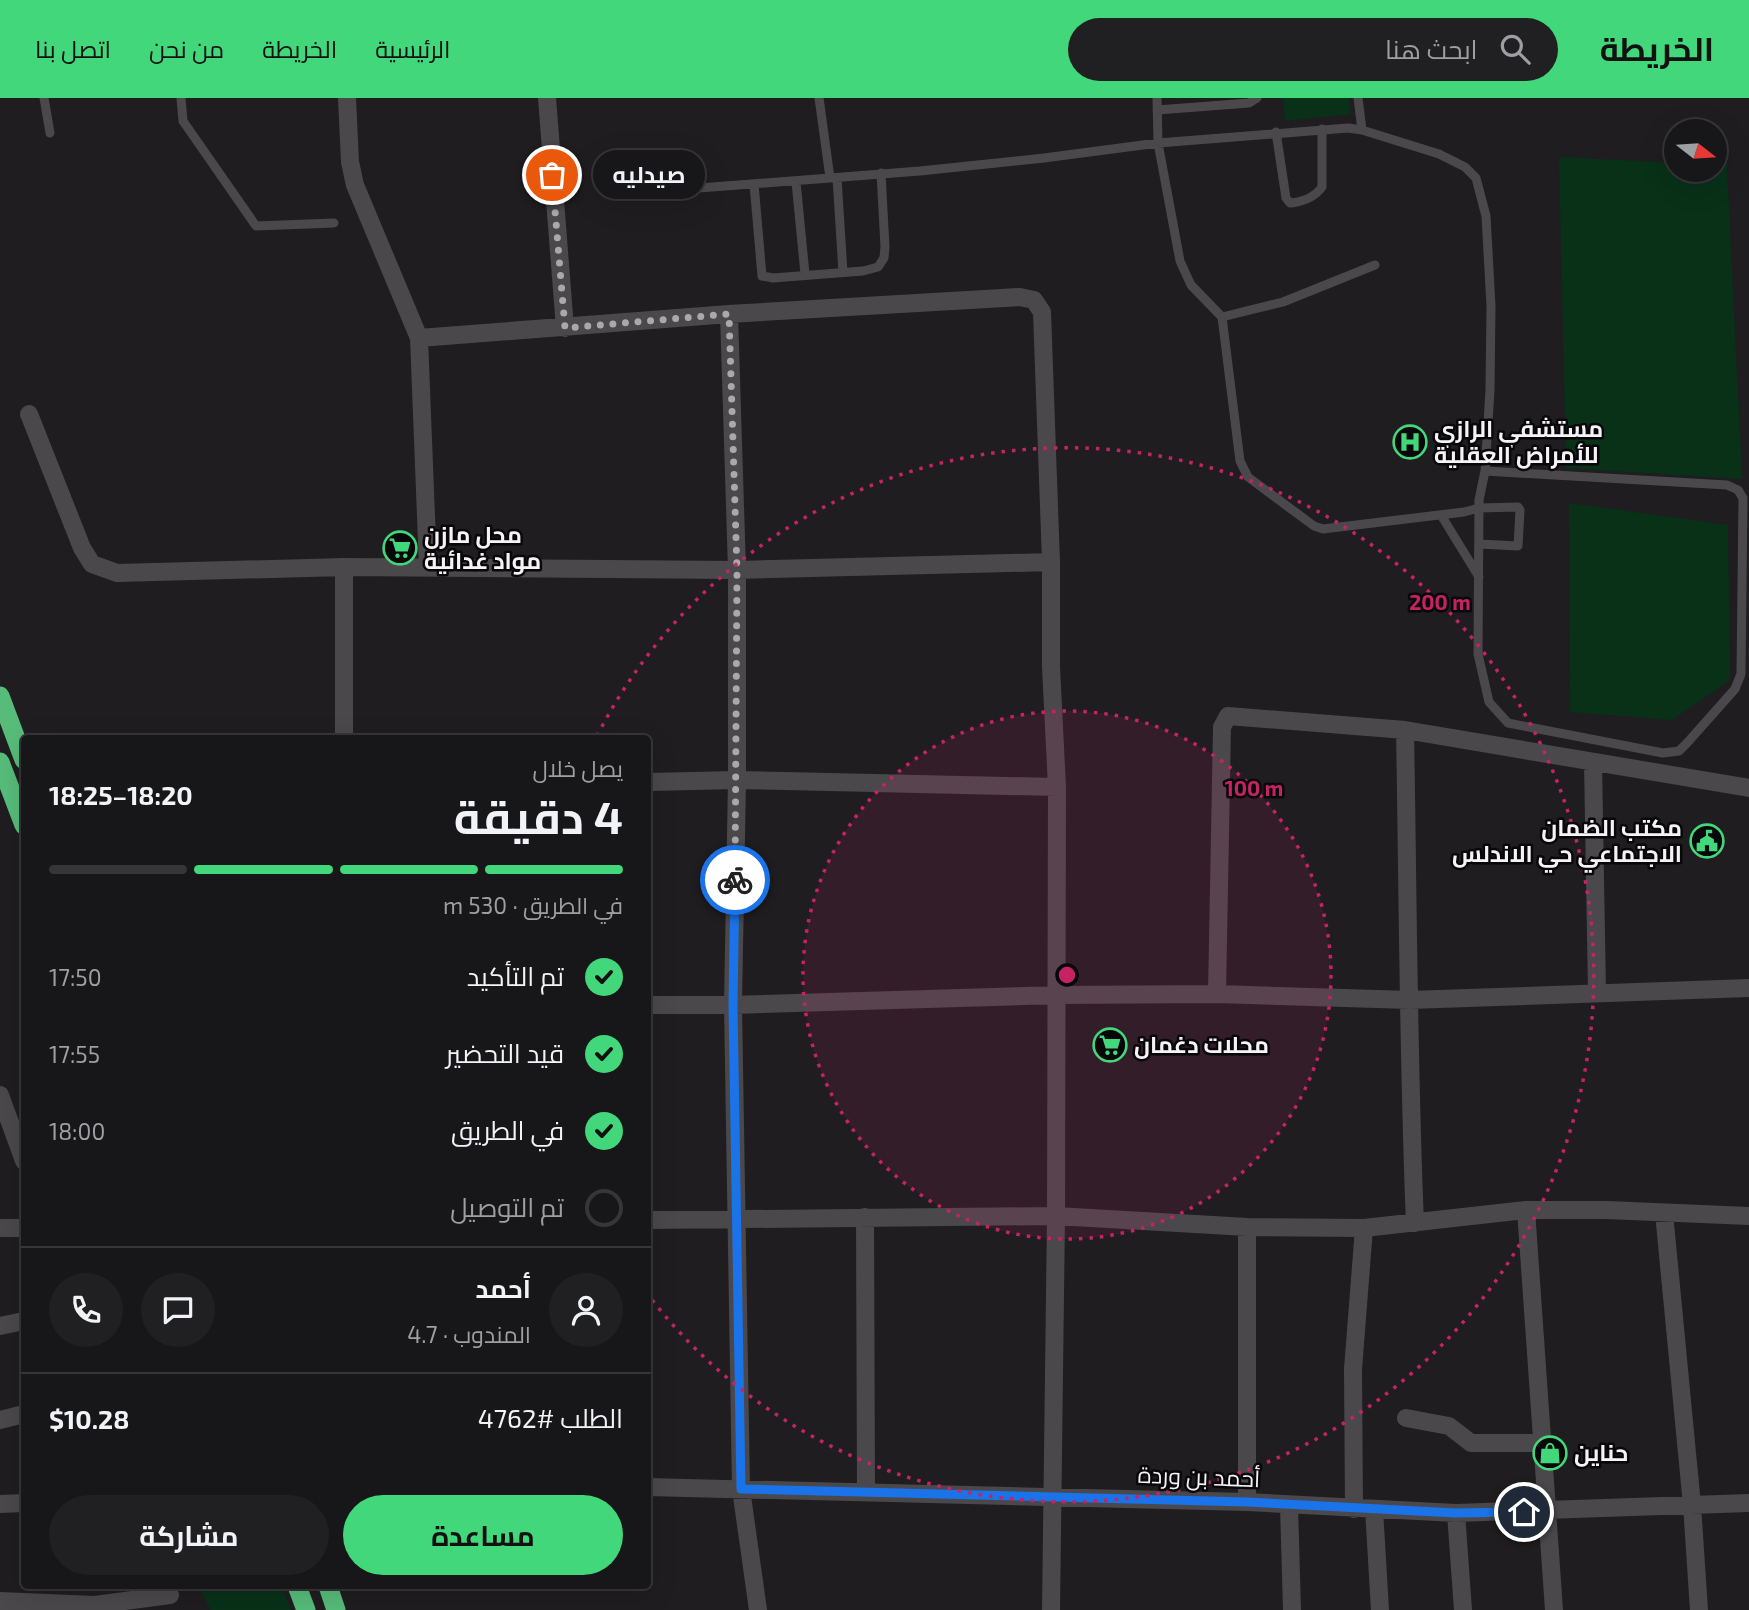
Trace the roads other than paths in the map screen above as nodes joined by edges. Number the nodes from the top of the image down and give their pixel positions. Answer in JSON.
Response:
{"nodes":[{"id":1,"x":44,"y":98,"type":"edge"},
{"id":2,"x":180,"y":98,"type":"edge"},
{"id":3,"x":347,"y":98,"type":"edge"},
{"id":4,"x":547,"y":98,"type":"edge"},
{"id":5,"x":819,"y":98,"type":"edge"},
{"id":6,"x":1157,"y":98,"type":"edge"},
{"id":7,"x":1257,"y":98,"type":"edge"},
{"id":8,"x":1358,"y":98,"type":"edge"},
{"id":9,"x":1183,"y":103,"type":"edge"},
{"id":10,"x":1157,"y":110,"type":"junction"},
{"id":11,"x":1322,"y":129,"type":"junction"},
{"id":12,"x":1362,"y":130,"type":"junction"},
{"id":13,"x":1276,"y":132,"type":"junction"},
{"id":14,"x":50,"y":133,"type":"dead end"},
{"id":15,"x":1158,"y":143,"type":"junction"},
{"id":16,"x":881,"y":173,"type":"junction"},
{"id":17,"x":834,"y":178,"type":"junction"},
{"id":18,"x":796,"y":182,"type":"junction"},
{"id":19,"x":754,"y":184,"type":"junction"},
{"id":20,"x":660,"y":191,"type":"dead end"},
{"id":21,"x":334,"y":223,"type":"dead end"},
{"id":22,"x":1375,"y":265,"type":"dead end"},
{"id":23,"x":843,"y":272,"type":"junction"},
{"id":24,"x":805,"y":274,"type":"junction"},
{"id":25,"x":729,"y":314,"type":"junction"},
{"id":26,"x":1222,"y":317,"type":"junction"},
{"id":27,"x":565,"y":328,"type":"junction"},
{"id":28,"x":419,"y":338,"type":"junction"},
{"id":29,"x":29,"y":414,"type":"dead end"},
{"id":30,"x":1485,"y":471,"type":"junction"},
{"id":31,"x":1479,"y":508,"type":"junction"},
{"id":32,"x":1441,"y":515,"type":"junction"},
{"id":33,"x":1479,"y":544,"type":"junction"},
{"id":34,"x":1051,"y":562,"type":"junction"},
{"id":35,"x":344,"y":567,"type":"junction"},
{"id":36,"x":428,"y":567,"type":"junction"},
{"id":37,"x":737,"y":570,"type":"junction"},
{"id":38,"x":1480,"y":578,"type":"junction"},
{"id":39,"x":0,"y":696,"type":"edge"},
{"id":40,"x":1405,"y":730,"type":"junction"},
{"id":41,"x":344,"y":735,"type":"edge"},
{"id":42,"x":21,"y":752,"type":"edge"},
{"id":43,"x":0,"y":762,"type":"edge"},
{"id":44,"x":1593,"y":762,"type":"junction"},
{"id":45,"x":737,"y":780,"type":"junction"},
{"id":46,"x":651,"y":782,"type":"edge"},
{"id":47,"x":1058,"y":787,"type":"junction"},
{"id":48,"x":1749,"y":788,"type":"edge"},
{"id":49,"x":21,"y":817,"type":"edge"},
{"id":50,"x":1749,"y":988,"type":"edge"},
{"id":51,"x":1597,"y":992,"type":"junction"},
{"id":52,"x":1056,"y":995,"type":"junction"},
{"id":53,"x":1217,"y":995,"type":"junction"},
{"id":54,"x":1410,"y":1000,"type":"junction"},
{"id":55,"x":651,"y":1005,"type":"edge"},
{"id":56,"x":733,"y":1005,"type":"junction"},
{"id":57,"x":0,"y":1095,"type":"edge"},
{"id":58,"x":21,"y":1153,"type":"edge"},
{"id":59,"x":1526,"y":1210,"type":"junction"},
{"id":60,"x":1664,"y":1213,"type":"junction"},
{"id":61,"x":1056,"y":1216,"type":"junction"},
{"id":62,"x":1749,"y":1216,"type":"edge"},
{"id":63,"x":865,"y":1217,"type":"junction"},
{"id":64,"x":651,"y":1220,"type":"edge"},
{"id":65,"x":736,"y":1220,"type":"junction"},
{"id":66,"x":1415,"y":1223,"type":"junction"},
{"id":67,"x":1247,"y":1227,"type":"junction"},
{"id":68,"x":0,"y":1228,"type":"edge"},
{"id":69,"x":21,"y":1228,"type":"edge"},
{"id":70,"x":1364,"y":1228,"type":"junction"},
{"id":71,"x":21,"y":1322,"type":"edge"},
{"id":72,"x":0,"y":1326,"type":"edge"},
{"id":73,"x":21,"y":1415,"type":"edge"},
{"id":74,"x":1406,"y":1418,"type":"dead end"},
{"id":75,"x":0,"y":1420,"type":"edge"},
{"id":76,"x":1541,"y":1443,"type":"junction"},
{"id":77,"x":651,"y":1487,"type":"edge"},
{"id":78,"x":741,"y":1489,"type":"junction"},
{"id":79,"x":866,"y":1492,"type":"junction"},
{"id":80,"x":1052,"y":1497,"type":"junction"},
{"id":81,"x":1247,"y":1502,"type":"junction"},
{"id":82,"x":21,"y":1503,"type":"edge"},
{"id":83,"x":1749,"y":1503,"type":"edge"},
{"id":84,"x":0,"y":1504,"type":"edge"},
{"id":85,"x":1692,"y":1505,"type":"junction"},
{"id":86,"x":1289,"y":1506,"type":"junction"},
{"id":87,"x":1354,"y":1509,"type":"junction"},
{"id":88,"x":1374,"y":1509,"type":"junction"},
{"id":89,"x":1547,"y":1512,"type":"junction"},
{"id":90,"x":1456,"y":1513,"type":"junction"},
{"id":91,"x":298,"y":1589,"type":"edge"},
{"id":92,"x":329,"y":1589,"type":"edge"},
{"id":93,"x":171,"y":1597,"type":"edge"},
{"id":94,"x":0,"y":1601,"type":"edge"},
{"id":95,"x":306,"y":1610,"type":"edge"},
{"id":96,"x":336,"y":1610,"type":"edge"},
{"id":97,"x":758,"y":1610,"type":"edge"},
{"id":98,"x":1051,"y":1610,"type":"edge"},
{"id":99,"x":1292,"y":1610,"type":"edge"},
{"id":100,"x":1380,"y":1610,"type":"edge"},
{"id":101,"x":1463,"y":1610,"type":"edge"},
{"id":102,"x":1554,"y":1610,"type":"edge"},
{"id":103,"x":1699,"y":1610,"type":"edge"}],
"edges":[{"from":1,"to":14,"type":"lane"},
{"from":2,"to":21,"type":"lane"},
{"from":3,"to":28,"type":"street"},
{"from":4,"to":27,"type":"street"},
{"from":5,"to":17,"type":"lane"},
{"from":6,"to":10,"type":"lane"},
{"from":7,"to":9,"type":"lane"},
{"from":8,"to":12,"type":"lane"},
{"from":9,"to":10,"type":"lane"},
{"from":10,"to":15,"type":"lane"},
{"from":11,"to":12,"type":"lane"},
{"from":11,"to":13,"type":"lane"},
{"from":11,"to":13,"type":"lane"},
{"from":12,"to":30,"type":"lane"},
{"from":13,"to":15,"type":"lane"},
{"from":15,"to":16,"type":"lane"},
{"from":15,"to":26,"type":"lane"},
{"from":16,"to":17,"type":"lane"},
{"from":16,"to":23,"type":"lane"},
{"from":17,"to":18,"type":"lane"},
{"from":17,"to":23,"type":"lane"},
{"from":18,"to":19,"type":"lane"},
{"from":18,"to":24,"type":"lane"},
{"from":19,"to":20,"type":"lane"},
{"from":19,"to":24,"type":"lane"},
{"from":22,"to":26,"type":"lane"},
{"from":23,"to":24,"type":"lane"},
{"from":25,"to":27,"type":"street"},
{"from":25,"to":34,"type":"street"},
{"from":25,"to":37,"type":"street"},
{"from":26,"to":32,"type":"lane"},
{"from":27,"to":28,"type":"street"},
{"from":28,"to":36,"type":"street"},
{"from":29,"to":35,"type":"street"},
{"from":30,"to":31,"type":"lane"},
{"from":30,"to":38,"type":"lane"},
{"from":31,"to":32,"type":"lane"},
{"from":31,"to":33,"type":"lane"},
{"from":31,"to":33,"type":"lane"},
{"from":32,"to":38,"type":"lane"},
{"from":33,"to":38,"type":"lane"},
{"from":34,"to":37,"type":"street"},
{"from":34,"to":47,"type":"street"},
{"from":35,"to":36,"type":"street"},
{"from":35,"to":41,"type":"street"},
{"from":36,"to":37,"type":"street"},
{"from":37,"to":45,"type":"street"},
{"from":39,"to":42,"type":"highway"},
{"from":40,"to":44,"type":"street"},
{"from":40,"to":53,"type":"street"},
{"from":40,"to":54,"type":"street"},
{"from":43,"to":49,"type":"highway"},
{"from":44,"to":48,"type":"street"},
{"from":44,"to":51,"type":"street"},
{"from":45,"to":46,"type":"street"},
{"from":45,"to":47,"type":"street"},
{"from":45,"to":56,"type":"street"},
{"from":47,"to":52,"type":"street"},
{"from":50,"to":51,"type":"street"},
{"from":51,"to":54,"type":"street"},
{"from":52,"to":53,"type":"street"},
{"from":52,"to":56,"type":"street"},
{"from":52,"to":61,"type":"street"},
{"from":53,"to":54,"type":"street"},
{"from":54,"to":66,"type":"street"},
{"from":55,"to":56,"type":"street"},
{"from":56,"to":65,"type":"street"},
{"from":57,"to":58,"type":"street"},
{"from":59,"to":60,"type":"street"},
{"from":59,"to":66,"type":"street"},
{"from":59,"to":76,"type":"street"},
{"from":60,"to":62,"type":"street"},
{"from":60,"to":85,"type":"street"},
{"from":61,"to":63,"type":"street"},
{"from":61,"to":67,"type":"street"},
{"from":61,"to":80,"type":"street"},
{"from":63,"to":65,"type":"street"},
{"from":63,"to":79,"type":"street"},
{"from":64,"to":65,"type":"street"},
{"from":65,"to":78,"type":"street"},
{"from":66,"to":70,"type":"street"},
{"from":67,"to":70,"type":"street"},
{"from":67,"to":81,"type":"street"},
{"from":68,"to":69,"type":"street"},
{"from":70,"to":87,"type":"street"},
{"from":71,"to":72,"type":"street"},
{"from":73,"to":75,"type":"street"},
{"from":74,"to":76,"type":"street"},
{"from":76,"to":89,"type":"street"},
{"from":77,"to":78,"type":"street","name":"أحمد بن وردة"},
{"from":78,"to":79,"type":"street","name":"أحمد بن وردة"},
{"from":78,"to":97,"type":"street"},
{"from":79,"to":80,"type":"street","name":"أحمد بن وردة"},
{"from":80,"to":81,"type":"street","name":"أحمد بن وردة"},
{"from":80,"to":98,"type":"street"},
{"from":81,"to":86,"type":"street","name":"أحمد بن وردة"},
{"from":82,"to":84,"type":"street"},
{"from":83,"to":85,"type":"street","name":"أحمد بن وردة"},
{"from":85,"to":89,"type":"street","name":"أحمد بن وردة"},
{"from":85,"to":103,"type":"street"},
{"from":86,"to":87,"type":"street","name":"أحمد بن وردة"},
{"from":86,"to":99,"type":"street"},
{"from":87,"to":88,"type":"street","name":"أحمد بن وردة"},
{"from":88,"to":90,"type":"street","name":"أحمد بن وردة"},
{"from":88,"to":100,"type":"street"},
{"from":89,"to":90,"type":"street","name":"أحمد بن وردة"},
{"from":89,"to":102,"type":"street"},
{"from":90,"to":101,"type":"street"},
{"from":91,"to":95,"type":"highway"},
{"from":92,"to":96,"type":"highway"},
{"from":93,"to":94,"type":"street"}]}
